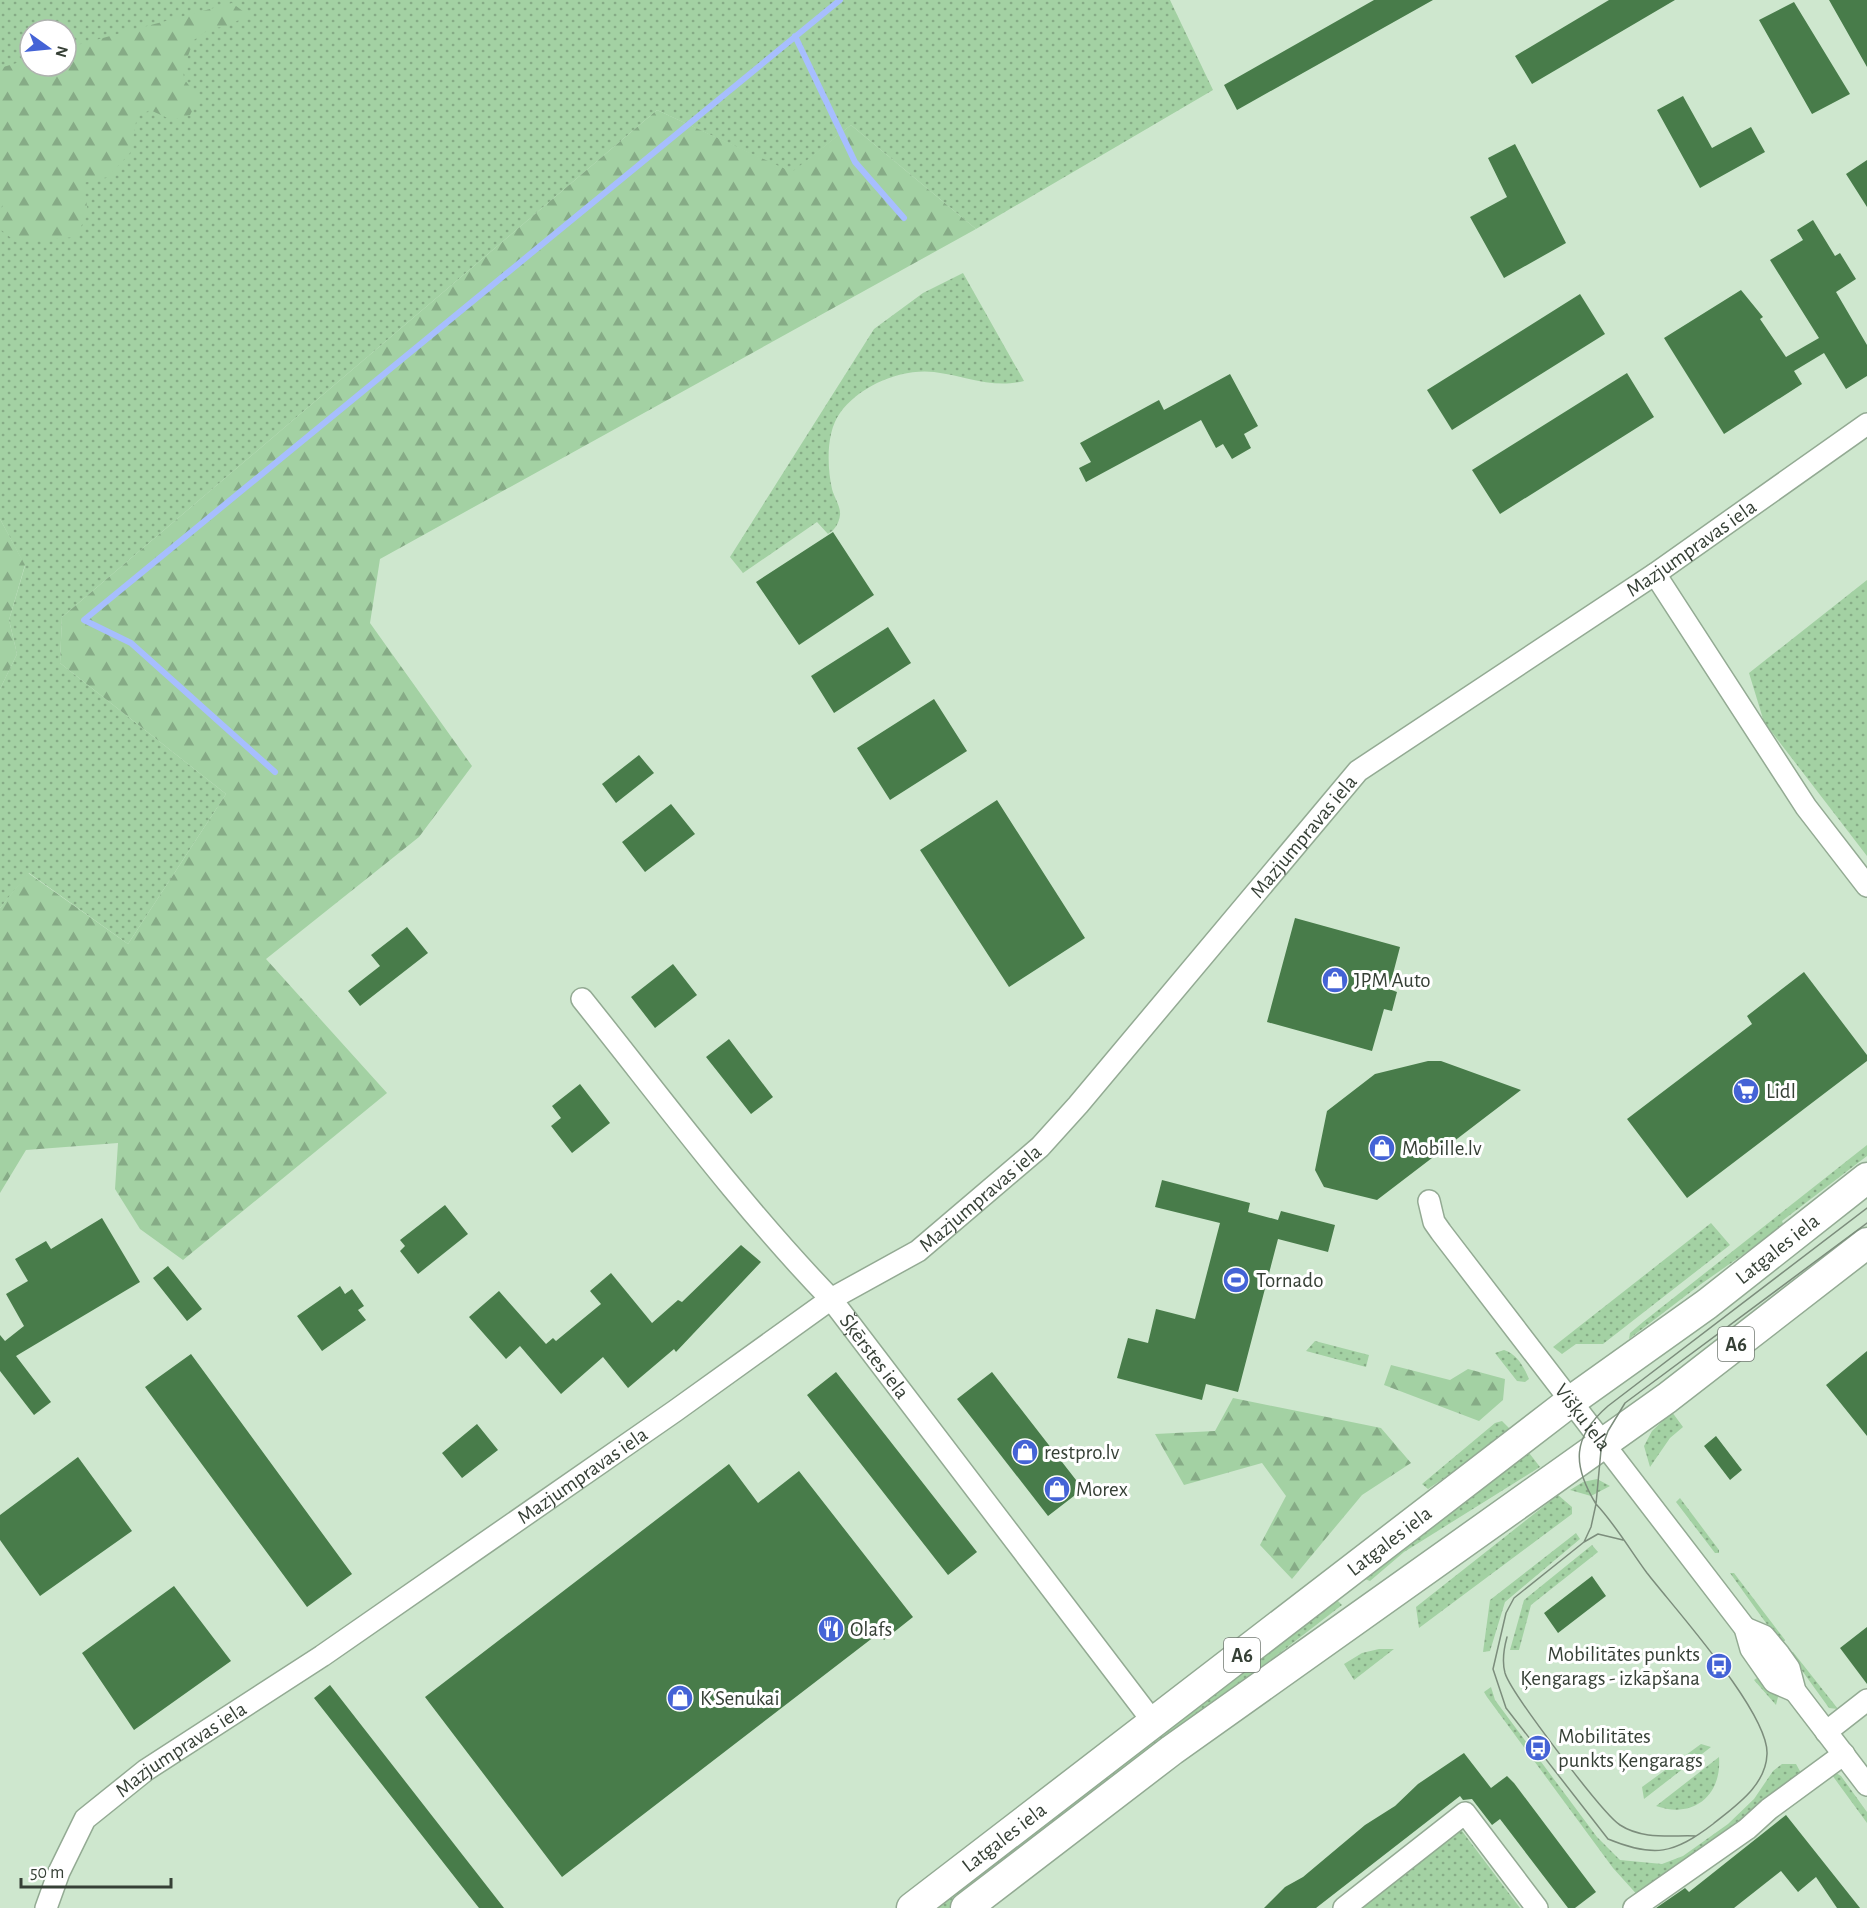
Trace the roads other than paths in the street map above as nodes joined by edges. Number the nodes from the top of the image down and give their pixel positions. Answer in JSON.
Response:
{"nodes":[{"id":1,"x":1867,"y":424,"type":"edge"},
{"id":2,"x":1655,"y":574,"type":"junction"},
{"id":3,"x":1867,"y":886,"type":"edge"},
{"id":4,"x":582,"y":999,"type":"dead end"},
{"id":5,"x":1867,"y":1178,"type":"edge"},
{"id":6,"x":1429,"y":1201,"type":"dead end"},
{"id":7,"x":1867,"y":1243,"type":"edge"},
{"id":8,"x":831,"y":1299,"type":"junction"},
{"id":9,"x":1570,"y":1401,"type":"junction"},
{"id":10,"x":1604,"y":1442,"type":"junction"},
{"id":11,"x":1867,"y":1700,"type":"edge"},
{"id":12,"x":1154,"y":1723,"type":"junction"},
{"id":13,"x":1827,"y":1732,"type":"junction"},
{"id":14,"x":1844,"y":1754,"type":"junction"},
{"id":15,"x":1867,"y":1785,"type":"edge"},
{"id":16,"x":46,"y":1908,"type":"edge"},
{"id":17,"x":912,"y":1908,"type":"edge"},
{"id":18,"x":966,"y":1908,"type":"edge"},
{"id":19,"x":1344,"y":1908,"type":"edge"},
{"id":20,"x":1537,"y":1908,"type":"edge"},
{"id":21,"x":1634,"y":1908,"type":"edge"}],
"edges":[{"from":1,"to":2,"type":"street","name":"Mazjumpravas iela"},
{"from":2,"to":3,"type":"street"},
{"from":2,"to":8,"type":"street","name":"Mazjumpravas iela"},
{"from":4,"to":8,"type":"street","name":"Šķērstes iela"},
{"from":5,"to":9,"type":"highway","name":"Latgales iela","number":"A6"},
{"from":6,"to":9,"type":"street","name":"Višķu iela"},
{"from":7,"to":10,"type":"highway","name":"Latgales iela","number":"A6"},
{"from":8,"to":12,"type":"street","name":"Šķērstes iela"},
{"from":8,"to":16,"type":"street","name":"Mazjumpravas iela"},
{"from":9,"to":10,"type":"street","name":"Višķu iela"},
{"from":9,"to":12,"type":"highway","name":"Latgales iela","number":"A6"},
{"from":10,"to":13,"type":"street","name":"Višķu iela"},
{"from":10,"to":18,"type":"highway","name":"Latgales iela","number":"A6"},
{"from":11,"to":13,"type":"street"},
{"from":12,"to":17,"type":"highway","name":"Latgales iela","number":"A6"},
{"from":13,"to":14,"type":"street","name":"Višķu iela"},
{"from":14,"to":15,"type":"street","name":"Višķu iela"},
{"from":14,"to":21,"type":"street"},
{"from":19,"to":20,"type":"street"}]}
